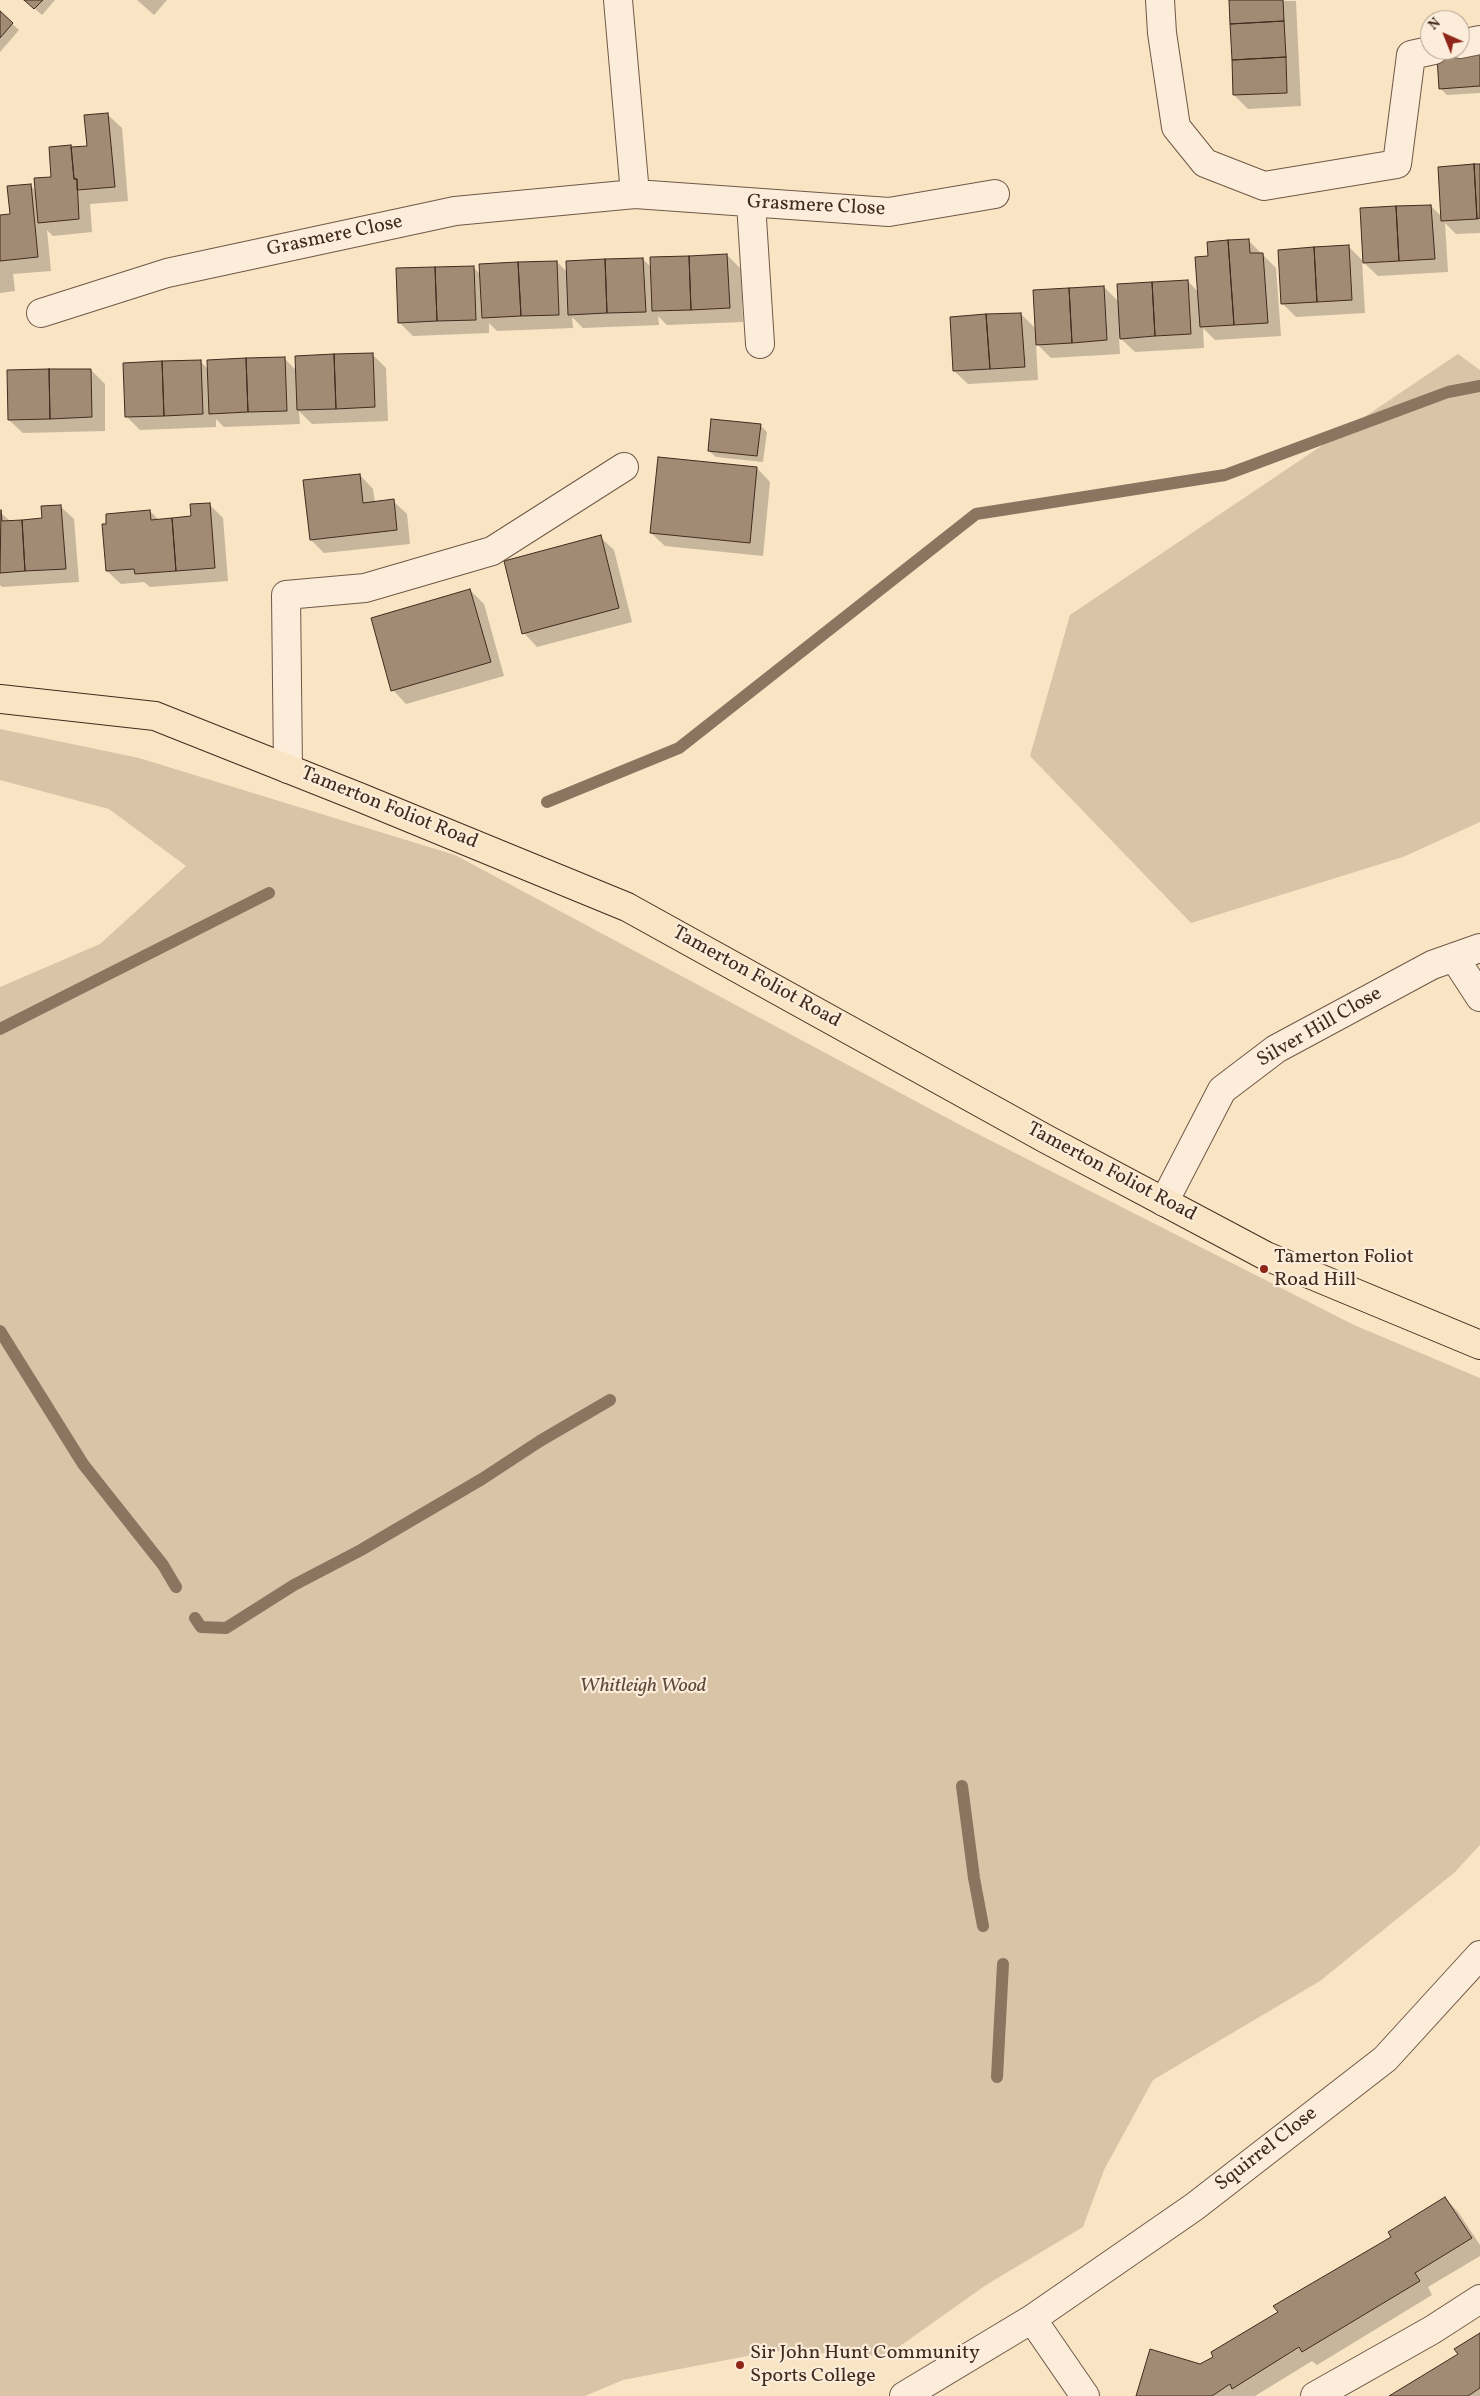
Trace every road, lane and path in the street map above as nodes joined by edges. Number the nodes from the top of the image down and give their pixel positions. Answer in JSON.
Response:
{"nodes":[{"id":1,"x":618,"y":0,"type":"edge"},
{"id":2,"x":1160,"y":0,"type":"edge"},
{"id":3,"x":1420,"y":53,"type":"edge"},
{"id":4,"x":635,"y":194,"type":"junction"},
{"id":5,"x":994,"y":194,"type":"dead end"},
{"id":6,"x":751,"y":203,"type":"junction"},
{"id":7,"x":41,"y":313,"type":"dead end"},
{"id":8,"x":760,"y":344,"type":"dead end"},
{"id":9,"x":624,"y":467,"type":"dead end"},
{"id":10,"x":0,"y":699,"type":"edge"},
{"id":11,"x":288,"y":769,"type":"junction"},
{"id":12,"x":1480,"y":948,"type":"edge"},
{"id":13,"x":1454,"y":957,"type":"junction"},
{"id":14,"x":1480,"y":997,"type":"edge"},
{"id":15,"x":1164,"y":1202,"type":"junction"},
{"id":16,"x":1480,"y":1345,"type":"edge"},
{"id":17,"x":1480,"y":1955,"type":"edge"},
{"id":18,"x":1480,"y":2299,"type":"edge"},
{"id":19,"x":1032,"y":2319,"type":"junction"},
{"id":20,"x":904,"y":2396,"type":"edge"},
{"id":21,"x":1085,"y":2396,"type":"edge"},
{"id":22,"x":1315,"y":2396,"type":"edge"}],
"edges":[{"from":1,"to":4,"type":"street"},
{"from":2,"to":3,"type":"street"},
{"from":4,"to":6,"type":"street","name":"Grasmere Close"},
{"from":4,"to":7,"type":"street","name":"Grasmere Close"},
{"from":5,"to":6,"type":"street","name":"Grasmere Close"},
{"from":6,"to":8,"type":"street"},
{"from":9,"to":11,"type":"street"},
{"from":10,"to":11,"type":"main road","name":"Tamerton Foliot Road"},
{"from":11,"to":15,"type":"main road","name":"Tamerton Foliot Road"},
{"from":12,"to":13,"type":"street","name":"Silver Hill Close"},
{"from":13,"to":14,"type":"street"},
{"from":13,"to":15,"type":"street","name":"Silver Hill Close"},
{"from":15,"to":16,"type":"main road","name":"Tamerton Foliot Road"},
{"from":17,"to":19,"type":"street","name":"Squirrel Close"},
{"from":18,"to":22,"type":"street"},
{"from":19,"to":20,"type":"street","name":"Squirrel Close"},
{"from":19,"to":21,"type":"street"}]}
